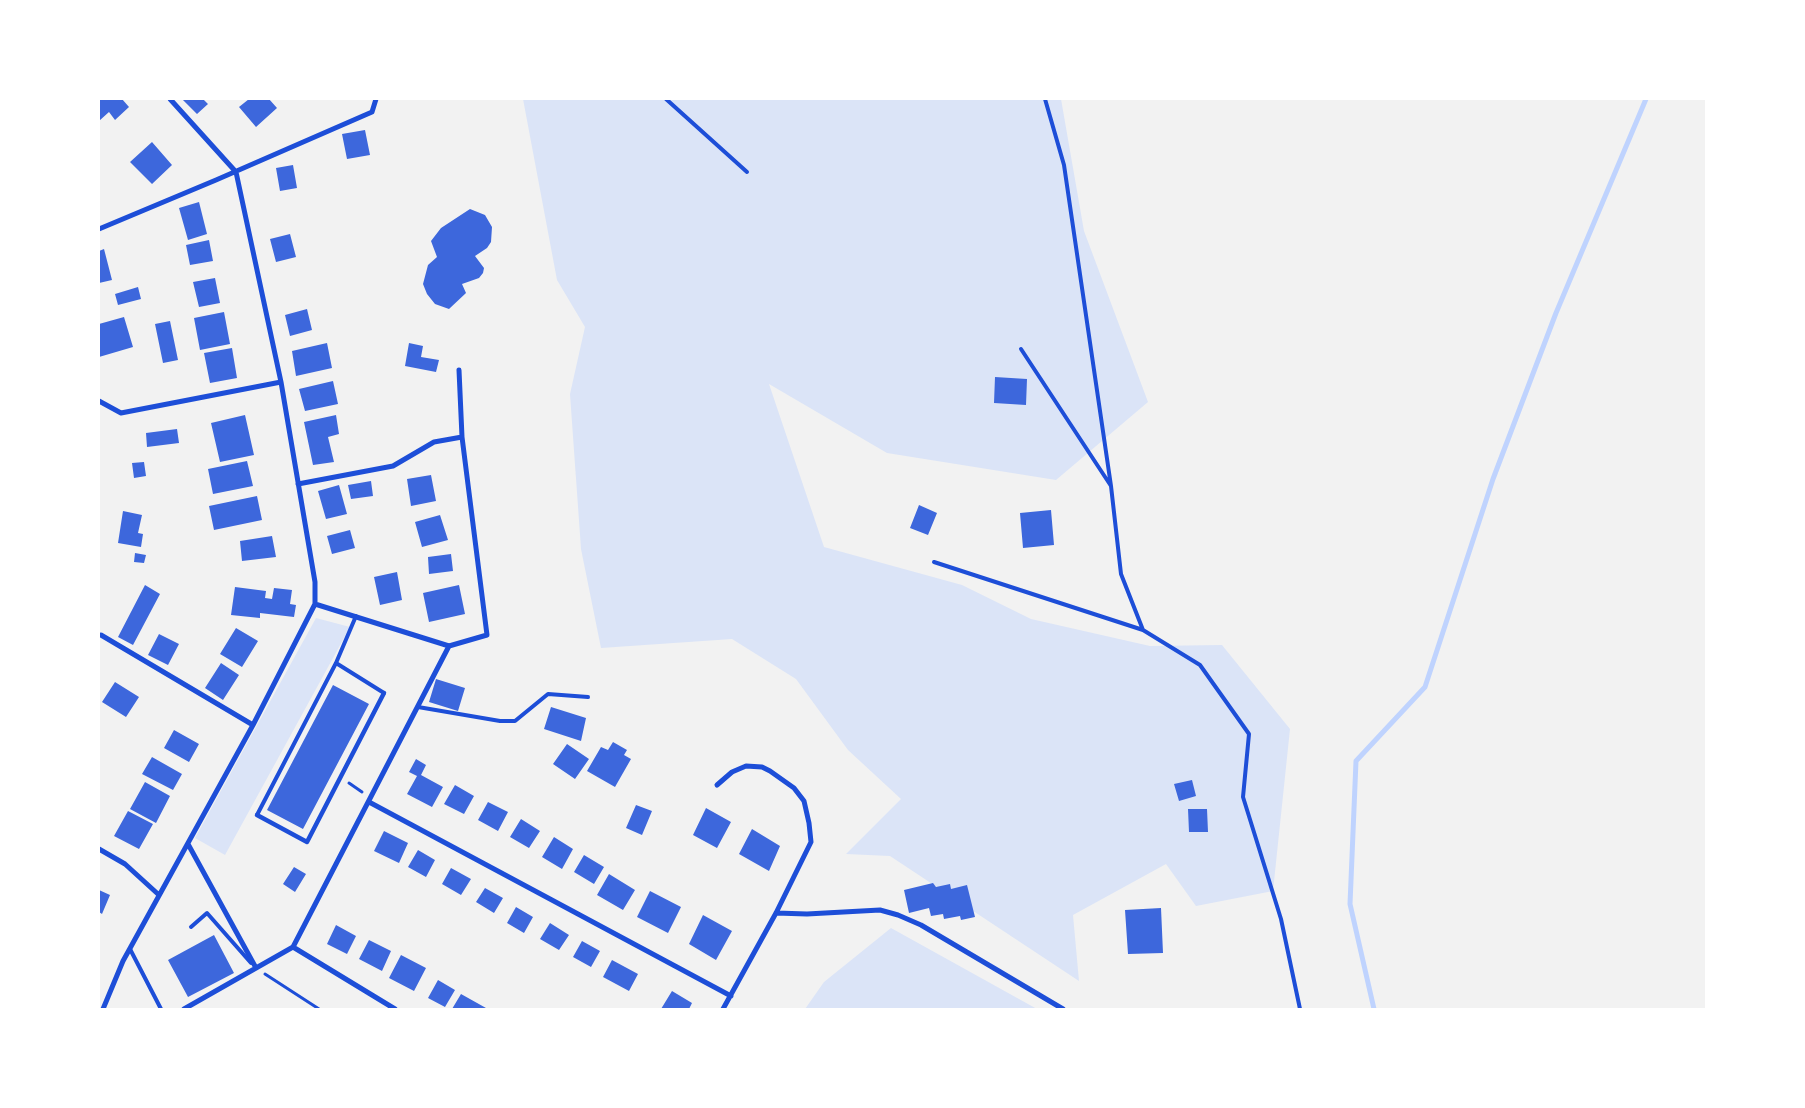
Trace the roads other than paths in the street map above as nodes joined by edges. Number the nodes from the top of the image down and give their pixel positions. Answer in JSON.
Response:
{"nodes":[{"id":1,"x":170,"y":99,"type":"edge"},
{"id":2,"x":376,"y":99,"type":"edge"},
{"id":3,"x":666,"y":99,"type":"edge"},
{"id":4,"x":1045,"y":99,"type":"edge"},
{"id":5,"x":236,"y":172,"type":"junction"},
{"id":6,"x":747,"y":172,"type":"dead end"},
{"id":7,"x":99,"y":228,"type":"edge"},
{"id":8,"x":1021,"y":349,"type":"dead end"},
{"id":9,"x":458,"y":370,"type":"dead end"},
{"id":10,"x":280,"y":382,"type":"junction"},
{"id":11,"x":99,"y":401,"type":"edge"},
{"id":12,"x":462,"y":438,"type":"junction"},
{"id":13,"x":298,"y":484,"type":"junction"},
{"id":14,"x":1111,"y":486,"type":"junction"},
{"id":15,"x":934,"y":562,"type":"dead end"},
{"id":16,"x":315,"y":604,"type":"junction"},
{"id":17,"x":356,"y":616,"type":"junction"},
{"id":18,"x":1143,"y":630,"type":"junction"},
{"id":19,"x":101,"y":635,"type":"dead end"},
{"id":20,"x":449,"y":646,"type":"junction"},
{"id":21,"x":336,"y":663,"type":"junction"},
{"id":22,"x":384,"y":693,"type":"joint"},
{"id":23,"x":588,"y":696,"type":"dead end"},
{"id":24,"x":418,"y":707,"type":"junction"},
{"id":25,"x":253,"y":725,"type":"junction"},
{"id":26,"x":717,"y":785,"type":"dead end"},
{"id":27,"x":370,"y":800,"type":"junction"},
{"id":28,"x":257,"y":815,"type":"joint"},
{"id":29,"x":188,"y":844,"type":"junction"},
{"id":30,"x":99,"y":848,"type":"edge"},
{"id":31,"x":159,"y":895,"type":"junction"},
{"id":32,"x":776,"y":913,"type":"junction"},
{"id":33,"x":191,"y":928,"type":"dead end"},
{"id":34,"x":293,"y":947,"type":"junction"},
{"id":35,"x":130,"y":949,"type":"junction"},
{"id":36,"x":256,"y":968,"type":"junction"},
{"id":37,"x":731,"y":996,"type":"junction"},
{"id":38,"x":103,"y":1009,"type":"edge"},
{"id":39,"x":161,"y":1009,"type":"edge"},
{"id":40,"x":184,"y":1009,"type":"edge"},
{"id":41,"x":395,"y":1009,"type":"edge"},
{"id":42,"x":723,"y":1009,"type":"edge"},
{"id":43,"x":1063,"y":1009,"type":"edge"},
{"id":44,"x":1300,"y":1009,"type":"edge"}],
"edges":[{"from":1,"to":5,"type":"street"},
{"from":2,"to":5,"type":"street"},
{"from":3,"to":6,"type":"lane"},
{"from":4,"to":14,"type":"lane"},
{"from":5,"to":7,"type":"street"},
{"from":5,"to":10,"type":"street"},
{"from":8,"to":14,"type":"lane"},
{"from":9,"to":12,"type":"street"},
{"from":10,"to":11,"type":"street"},
{"from":10,"to":13,"type":"street"},
{"from":12,"to":13,"type":"street"},
{"from":12,"to":20,"type":"street"},
{"from":13,"to":16,"type":"street"},
{"from":14,"to":18,"type":"lane"},
{"from":15,"to":18,"type":"lane"},
{"from":16,"to":17,"type":"street"},
{"from":16,"to":25,"type":"street"},
{"from":17,"to":20,"type":"street"},
{"from":17,"to":21,"type":"lane"},
{"from":18,"to":44,"type":"lane"},
{"from":19,"to":25,"type":"street"},
{"from":20,"to":24,"type":"street"},
{"from":21,"to":22,"type":"lane"},
{"from":21,"to":28,"type":"lane"},
{"from":22,"to":28,"type":"street"},
{"from":23,"to":24,"type":"lane"},
{"from":24,"to":27,"type":"street"},
{"from":25,"to":29,"type":"street"},
{"from":26,"to":32,"type":"street"},
{"from":27,"to":34,"type":"street"},
{"from":27,"to":37,"type":"street"},
{"from":29,"to":31,"type":"street"},
{"from":29,"to":36,"type":"street"},
{"from":30,"to":31,"type":"street"},
{"from":31,"to":35,"type":"street"},
{"from":32,"to":37,"type":"street"},
{"from":32,"to":43,"type":"street"},
{"from":33,"to":36,"type":"lane"},
{"from":34,"to":36,"type":"street"},
{"from":34,"to":41,"type":"street"},
{"from":35,"to":38,"type":"street"},
{"from":35,"to":39,"type":"lane"},
{"from":36,"to":40,"type":"street"},
{"from":37,"to":42,"type":"street"}]}
